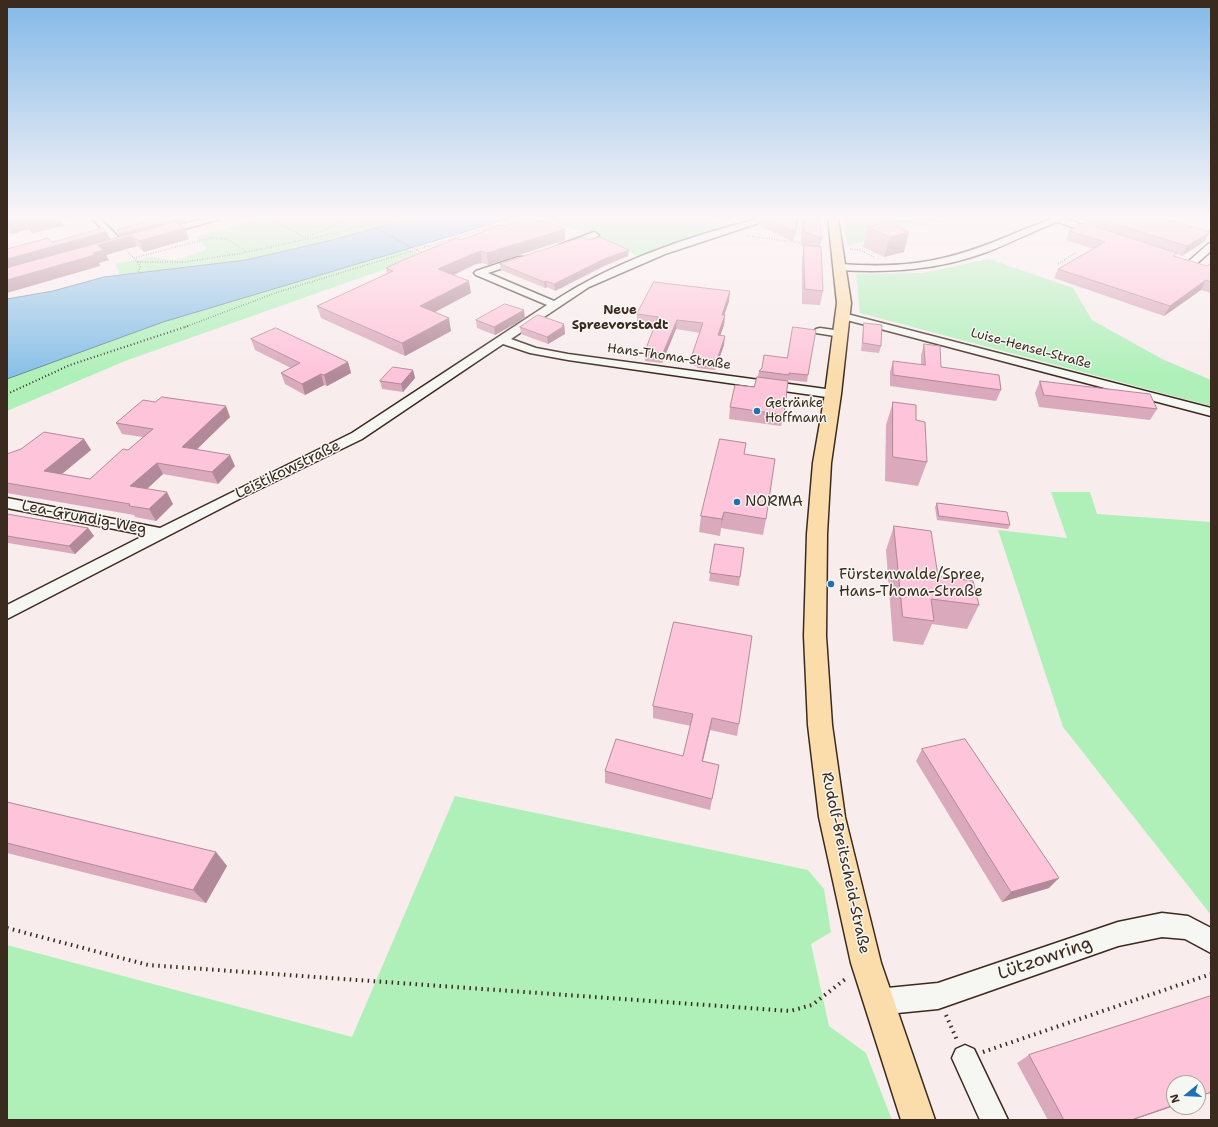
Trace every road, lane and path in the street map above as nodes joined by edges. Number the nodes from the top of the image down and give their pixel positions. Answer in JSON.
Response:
{"nodes":[{"id":1,"x":347,"y":271,"type":"edge"},
{"id":2,"x":486,"y":271,"type":"edge"},
{"id":3,"x":619,"y":271,"type":"edge"},
{"id":4,"x":840,"y":271,"type":"edge"},
{"id":5,"x":556,"y":305,"type":"junction"},
{"id":6,"x":843,"y":316,"type":"junction"},
{"id":7,"x":820,"y":331,"type":"dead end"},
{"id":8,"x":841,"y":334,"type":"junction"},
{"id":9,"x":502,"y":340,"type":"junction"},
{"id":10,"x":7,"y":394,"type":"edge"},
{"id":11,"x":833,"y":394,"type":"junction"},
{"id":12,"x":1211,"y":412,"type":"edge"},
{"id":13,"x":7,"y":503,"type":"edge"},
{"id":14,"x":160,"y":533,"type":"junction"},
{"id":15,"x":7,"y":613,"type":"edge"},
{"id":16,"x":7,"y":928,"type":"edge"},
{"id":17,"x":1211,"y":941,"type":"edge"},
{"id":18,"x":866,"y":964,"type":"junction"},
{"id":19,"x":1211,"y":974,"type":"edge"},
{"id":20,"x":938,"y":996,"type":"junction"},
{"id":21,"x":877,"y":1002,"type":"junction"},
{"id":22,"x":965,"y":1058,"type":"junction"},
{"id":23,"x":918,"y":1120,"type":"edge"},
{"id":24,"x":994,"y":1120,"type":"edge"}],
"edges":[{"from":1,"to":10,"type":"path"},
{"from":2,"to":5,"type":"street"},
{"from":3,"to":5,"type":"street","name":"Leistikowstraße"},
{"from":4,"to":6,"type":"main road","name":"Rudolf-Breitscheid-Straße"},
{"from":5,"to":9,"type":"street","name":"Leistikowstraße"},
{"from":6,"to":8,"type":"main road","name":"Rudolf-Breitscheid-Straße"},
{"from":6,"to":12,"type":"street","name":"Luise-Hensel-Straße"},
{"from":7,"to":8,"type":"street"},
{"from":8,"to":11,"type":"main road","name":"Rudolf-Breitscheid-Straße"},
{"from":9,"to":11,"type":"street","name":"Hans-Thoma-Straße"},
{"from":9,"to":14,"type":"street","name":"Leistikowstraße"},
{"from":11,"to":18,"type":"main road","name":"Rudolf-Breitscheid-Straße"},
{"from":13,"to":14,"type":"street","name":"Lea-Grundig-Weg"},
{"from":14,"to":15,"type":"street","name":"Leistikowstraße"},
{"from":16,"to":18,"type":"path"},
{"from":17,"to":20,"type":"street","name":"Lützowring"},
{"from":18,"to":21,"type":"main road","name":"Rudolf-Breitscheid-Straße"},
{"from":19,"to":22,"type":"path"},
{"from":20,"to":21,"type":"street","name":"Lützowring"},
{"from":20,"to":22,"type":"path"},
{"from":21,"to":23,"type":"main road","name":"Rudolf-Breitscheid-Straße"},
{"from":22,"to":24,"type":"street"}]}
